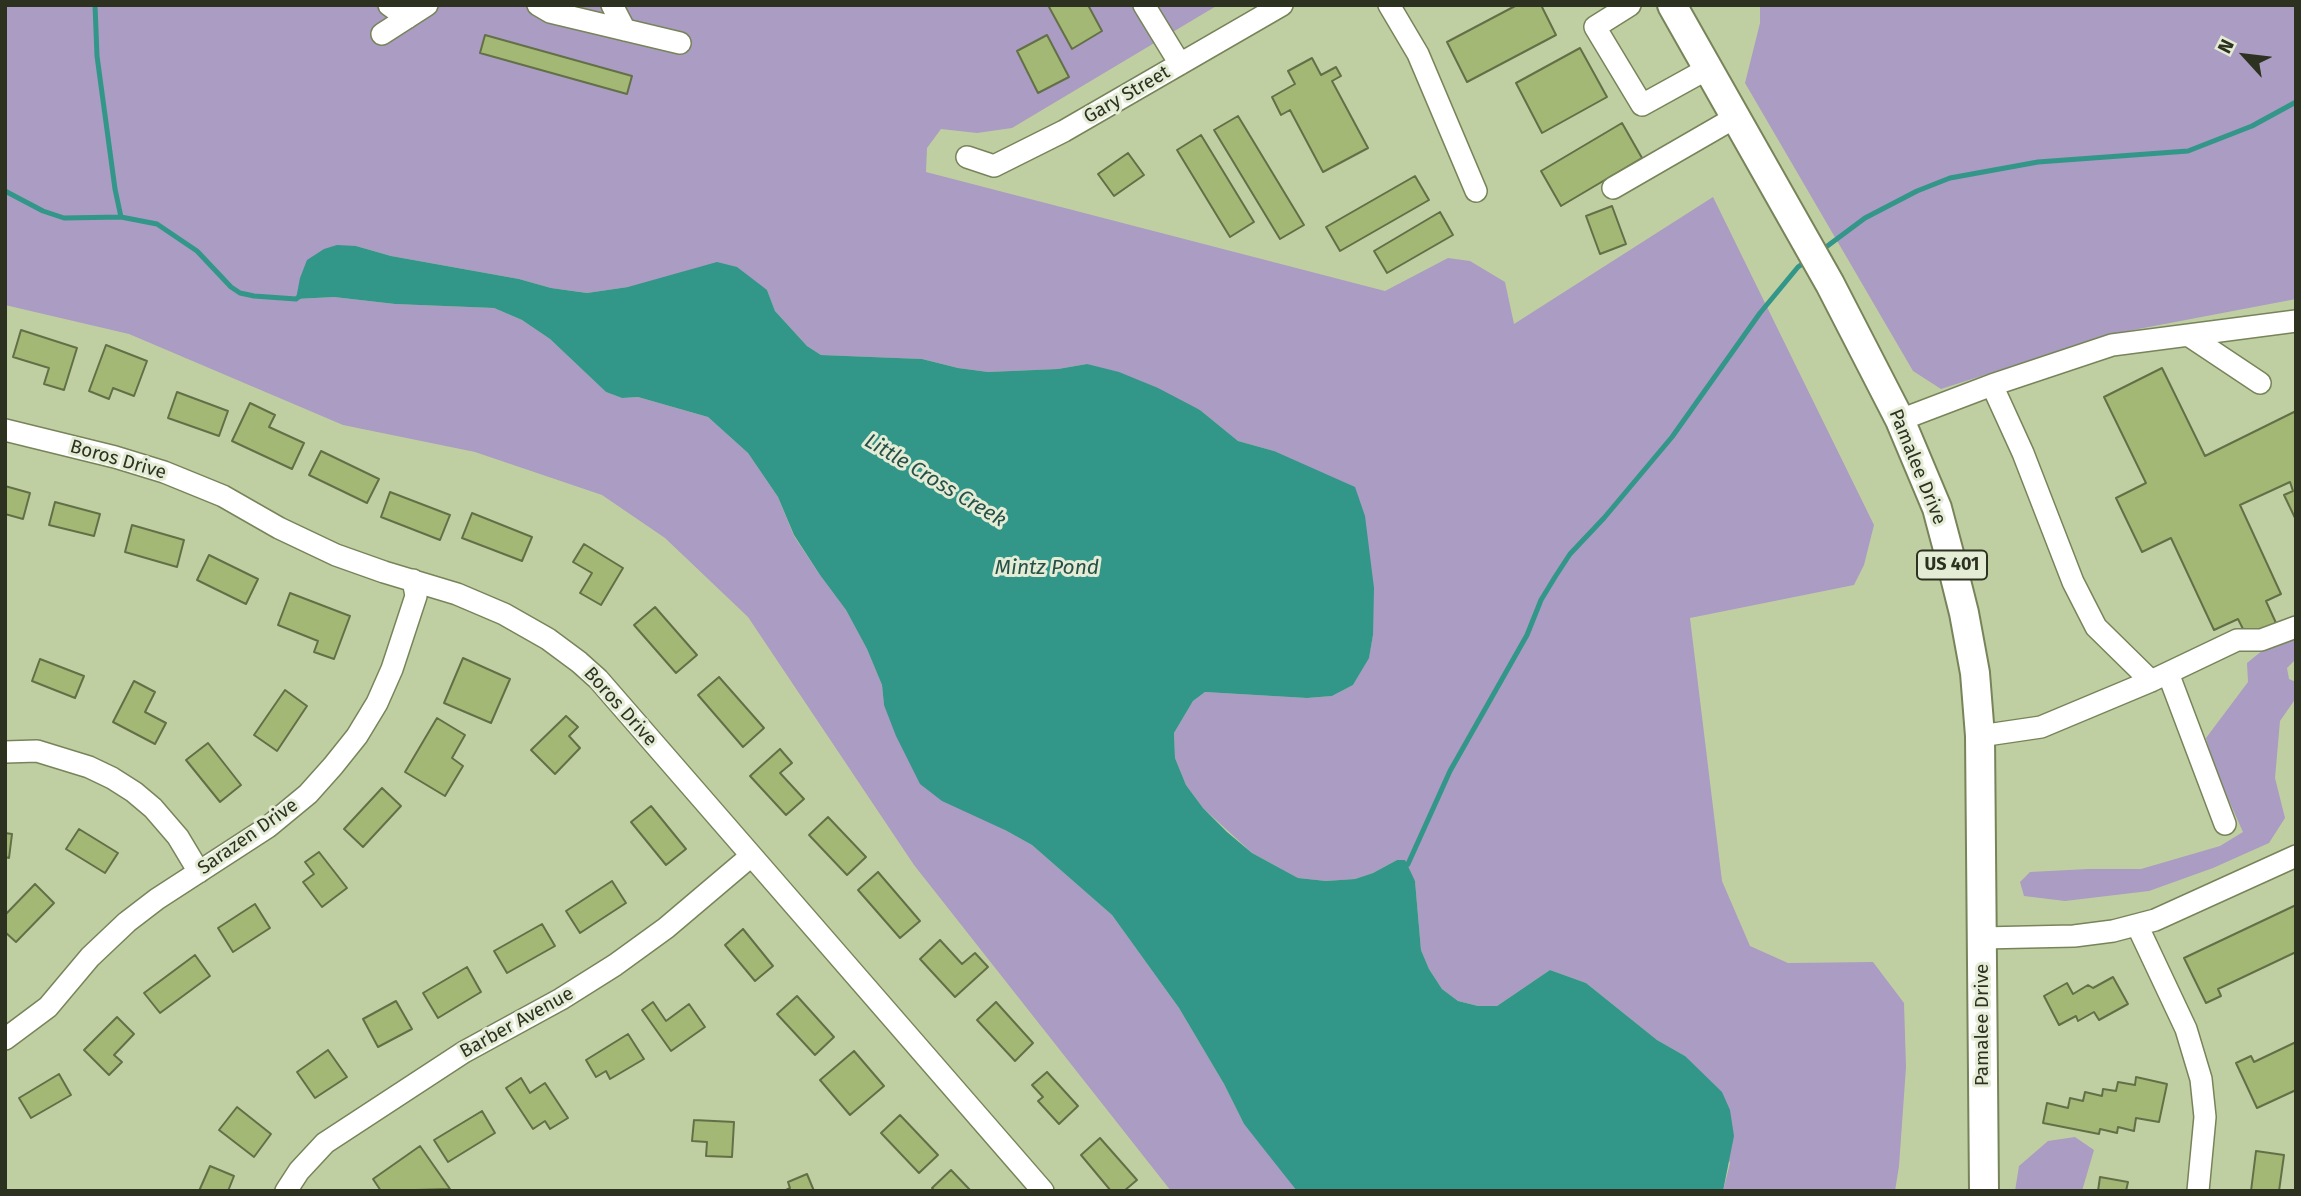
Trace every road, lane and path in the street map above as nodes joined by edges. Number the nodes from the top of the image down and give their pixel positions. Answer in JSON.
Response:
{"nodes":[{"id":1,"x":389,"y":5,"type":"edge"},
{"id":2,"x":427,"y":5,"type":"edge"},
{"id":3,"x":538,"y":5,"type":"edge"},
{"id":4,"x":612,"y":5,"type":"edge"},
{"id":5,"x":1144,"y":5,"type":"edge"},
{"id":6,"x":1282,"y":5,"type":"edge"},
{"id":7,"x":1389,"y":5,"type":"edge"},
{"id":8,"x":1630,"y":5,"type":"edge"},
{"id":9,"x":1672,"y":5,"type":"edge"},
{"id":10,"x":407,"y":18,"type":"junction"},
{"id":11,"x":625,"y":30,"type":"junction"},
{"id":12,"x":382,"y":34,"type":"dead end"},
{"id":13,"x":680,"y":43,"type":"dead end"},
{"id":14,"x":1180,"y":64,"type":"junction"},
{"id":15,"x":1709,"y":68,"type":"junction"},
{"id":16,"x":1736,"y":117,"type":"junction"},
{"id":17,"x":967,"y":157,"type":"dead end"},
{"id":18,"x":1613,"y":188,"type":"dead end"},
{"id":19,"x":1476,"y":191,"type":"dead end"},
{"id":20,"x":2296,"y":321,"type":"edge"},
{"id":21,"x":2188,"y":335,"type":"junction"},
{"id":22,"x":2260,"y":383,"type":"dead end"},
{"id":23,"x":1992,"y":385,"type":"junction"},
{"id":24,"x":1900,"y":420,"type":"junction"},
{"id":25,"x":5,"y":430,"type":"edge"},
{"id":26,"x":413,"y":580,"type":"junction"},
{"id":27,"x":2296,"y":627,"type":"edge"},
{"id":28,"x":2159,"y":677,"type":"junction"},
{"id":29,"x":1980,"y":736,"type":"junction"},
{"id":30,"x":5,"y":751,"type":"edge"},
{"id":31,"x":2225,"y":824,"type":"dead end"},
{"id":32,"x":751,"y":856,"type":"junction"},
{"id":33,"x":2296,"y":856,"type":"edge"},
{"id":34,"x":199,"y":872,"type":"junction"},
{"id":35,"x":2137,"y":925,"type":"junction"},
{"id":36,"x":1982,"y":937,"type":"junction"},
{"id":37,"x":5,"y":1039,"type":"edge"},
{"id":38,"x":286,"y":1191,"type":"edge"},
{"id":39,"x":1043,"y":1191,"type":"edge"},
{"id":40,"x":1984,"y":1191,"type":"edge"},
{"id":41,"x":2198,"y":1191,"type":"edge"}],
"edges":[{"from":1,"to":10,"type":"street"},
{"from":2,"to":10,"type":"street"},
{"from":3,"to":11,"type":"street"},
{"from":4,"to":11,"type":"street"},
{"from":5,"to":14,"type":"street"},
{"from":6,"to":14,"type":"street","name":"Gary Street"},
{"from":7,"to":19,"type":"street"},
{"from":8,"to":15,"type":"street"},
{"from":9,"to":15,"type":"main road","name":"Pamalee Drive","number":"US 401"},
{"from":10,"to":12,"type":"street"},
{"from":11,"to":13,"type":"street"},
{"from":14,"to":17,"type":"street","name":"Gary Street"},
{"from":15,"to":16,"type":"main road","name":"Pamalee Drive","number":"US 401"},
{"from":16,"to":18,"type":"street"},
{"from":16,"to":24,"type":"main road","name":"Pamalee Drive","number":"US 401"},
{"from":20,"to":21,"type":"street"},
{"from":21,"to":22,"type":"street"},
{"from":21,"to":23,"type":"street"},
{"from":23,"to":24,"type":"street"},
{"from":23,"to":28,"type":"street"},
{"from":24,"to":29,"type":"main road","name":"Pamalee Drive","number":"US 401"},
{"from":25,"to":26,"type":"street","name":"Boros Drive"},
{"from":26,"to":32,"type":"street","name":"Boros Drive"},
{"from":26,"to":34,"type":"street","name":"Sarazen Drive"},
{"from":27,"to":28,"type":"street"},
{"from":28,"to":29,"type":"street"},
{"from":28,"to":31,"type":"street"},
{"from":29,"to":36,"type":"main road","name":"Pamalee Drive","number":"US 401"},
{"from":30,"to":34,"type":"street"},
{"from":32,"to":38,"type":"street","name":"Barber Avenue"},
{"from":32,"to":39,"type":"street","name":"Boros Drive"},
{"from":33,"to":35,"type":"street"},
{"from":34,"to":37,"type":"street","name":"Sarazen Drive"},
{"from":35,"to":36,"type":"street"},
{"from":35,"to":41,"type":"street"},
{"from":36,"to":40,"type":"main road","name":"Pamalee Drive","number":"US 401"}]}
